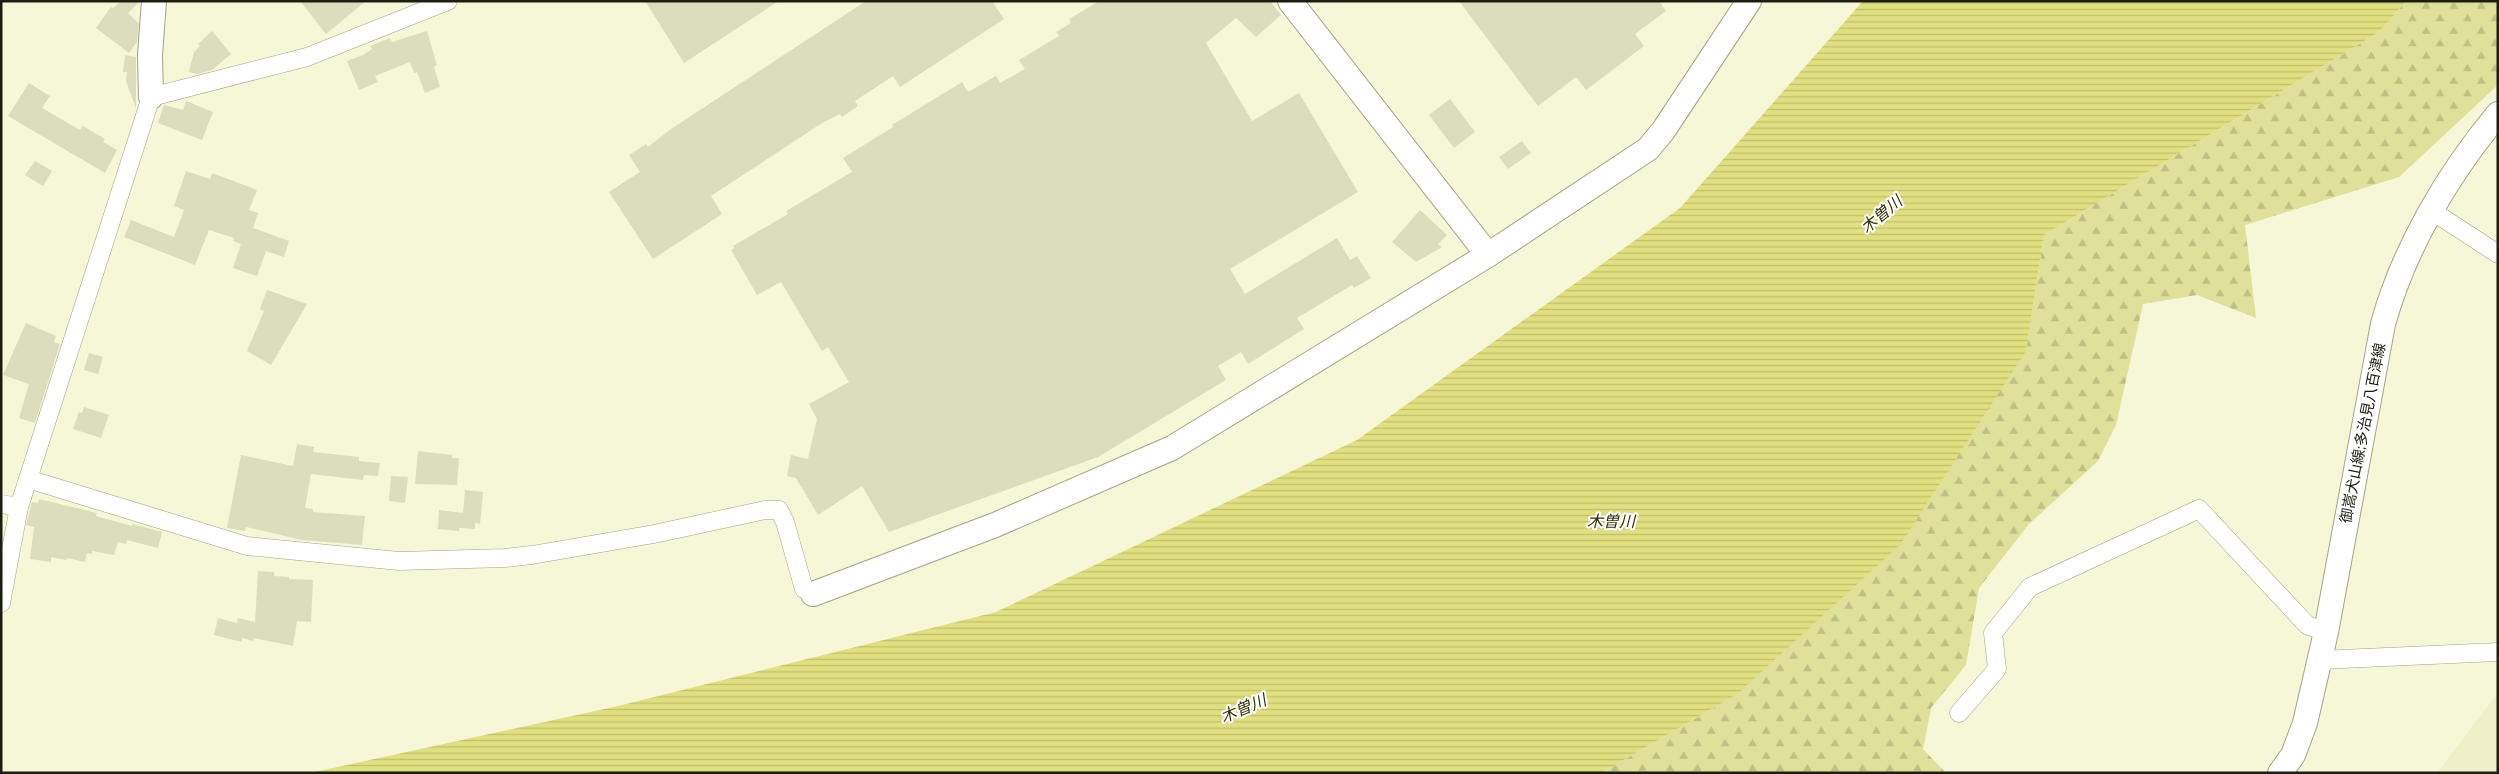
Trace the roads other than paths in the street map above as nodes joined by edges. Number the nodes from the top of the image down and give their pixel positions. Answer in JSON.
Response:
{"nodes":[{"id":1,"x":154,"y":1,"type":"edge"},
{"id":2,"x":448,"y":1,"type":"edge"},
{"id":3,"x":1290,"y":1,"type":"edge"},
{"id":4,"x":1749,"y":1,"type":"edge"},
{"id":5,"x":151,"y":97,"type":"junction"},
{"id":6,"x":2498,"y":114,"type":"edge"},
{"id":7,"x":2432,"y":211,"type":"junction"},
{"id":8,"x":2497,"y":252,"type":"edge"},
{"id":9,"x":1488,"y":255,"type":"junction"},
{"id":10,"x":28,"y":479,"type":"junction"},
{"id":11,"x":1,"y":504,"type":"edge"},
{"id":12,"x":19,"y":507,"type":"junction"},
{"id":13,"x":813,"y":594,"type":"joint"},
{"id":14,"x":1,"y":603,"type":"edge"},
{"id":15,"x":2326,"y":632,"type":"junction"},
{"id":16,"x":2498,"y":652,"type":"edge"},
{"id":17,"x":2319,"y":660,"type":"junction"},
{"id":18,"x":1959,"y":713,"type":"dead end"},
{"id":19,"x":2280,"y":773,"type":"edge"}],
"edges":[{"from":1,"to":5,"type":"street"},
{"from":2,"to":5,"type":"street"},
{"from":3,"to":9,"type":"street"},
{"from":4,"to":9,"type":"street"},
{"from":5,"to":10,"type":"street"},
{"from":6,"to":7,"type":"street","name":"御嵩犬山線;多治見八百津線"},
{"from":7,"to":8,"type":"street"},
{"from":7,"to":15,"type":"street","name":"御嵩犬山線;多治見八百津線"},
{"from":9,"to":13,"type":"street"},
{"from":10,"to":12,"type":"street"},
{"from":10,"to":13,"type":"street"},
{"from":11,"to":12,"type":"street"},
{"from":12,"to":14,"type":"street"},
{"from":15,"to":17,"type":"street","name":"御嵩犬山線;多治見八百津線"},
{"from":15,"to":18,"type":"street"},
{"from":16,"to":17,"type":"street"},
{"from":17,"to":19,"type":"street","name":"御嵩犬山線;多治見八百津線"}]}
